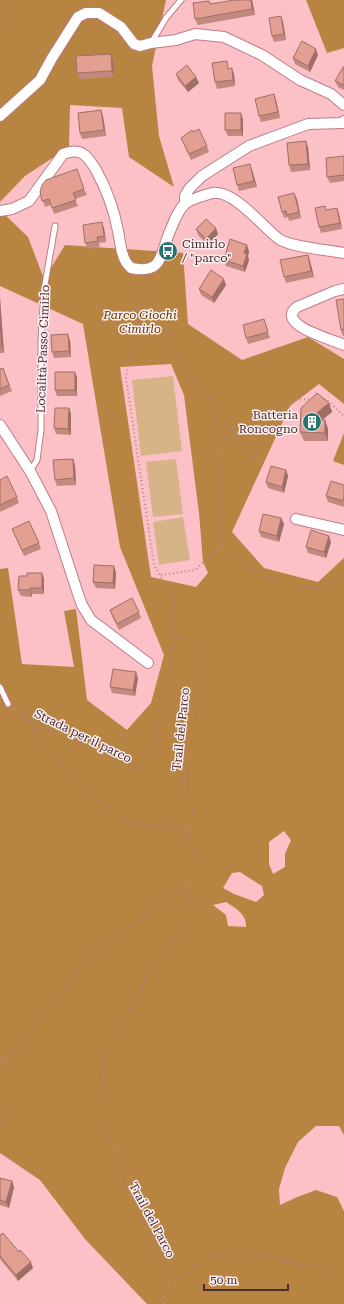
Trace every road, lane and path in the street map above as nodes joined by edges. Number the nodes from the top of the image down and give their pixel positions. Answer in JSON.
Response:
{"nodes":[{"id":1,"x":18,"y":0,"type":"edge"},
{"id":2,"x":182,"y":0,"type":"edge"},
{"id":3,"x":0,"y":27,"type":"edge"},
{"id":4,"x":151,"y":43,"type":"junction"},
{"id":5,"x":344,"y":105,"type":"edge"},
{"id":6,"x":0,"y":116,"type":"edge"},
{"id":7,"x":344,"y":121,"type":"edge"},
{"id":8,"x":185,"y":204,"type":"junction"},
{"id":9,"x":0,"y":211,"type":"edge"},
{"id":10,"x":54,"y":226,"type":"dead end"},
{"id":11,"x":344,"y":253,"type":"edge"},
{"id":12,"x":143,"y":270,"type":"junction"},
{"id":13,"x":344,"y":289,"type":"edge"},
{"id":14,"x":344,"y":345,"type":"edge"},
{"id":15,"x":315,"y":399,"type":"edge"},
{"id":16,"x":321,"y":399,"type":"edge"},
{"id":17,"x":344,"y":416,"type":"edge"},
{"id":18,"x":0,"y":425,"type":"edge"},
{"id":19,"x":219,"y":456,"type":"junction"},
{"id":20,"x":30,"y":471,"type":"junction"},
{"id":21,"x":296,"y":519,"type":"dead end"},
{"id":22,"x":344,"y":530,"type":"edge"},
{"id":23,"x":220,"y":544,"type":"junction"},
{"id":24,"x":344,"y":572,"type":"edge"},
{"id":25,"x":160,"y":575,"type":"junction"},
{"id":26,"x":172,"y":631,"type":"junction"},
{"id":27,"x":148,"y":663,"type":"dead end"},
{"id":28,"x":0,"y":687,"type":"edge"},
{"id":29,"x":8,"y":704,"type":"joint"},
{"id":30,"x":19,"y":712,"type":"junction"},
{"id":31,"x":187,"y":829,"type":"junction"},
{"id":32,"x":189,"y":883,"type":"junction"},
{"id":33,"x":0,"y":1058,"type":"edge"},
{"id":34,"x":7,"y":1061,"type":"junction"},
{"id":35,"x":0,"y":1131,"type":"edge"},
{"id":36,"x":344,"y":1273,"type":"edge"},
{"id":37,"x":169,"y":1286,"type":"junction"},
{"id":38,"x":164,"y":1304,"type":"edge"}],
"edges":[{"from":1,"to":3,"type":"path"},
{"from":2,"to":4,"type":"lane"},
{"from":4,"to":5,"type":"street"},
{"from":4,"to":6,"type":"street"},
{"from":7,"to":8,"type":"street"},
{"from":8,"to":11,"type":"street"},
{"from":8,"to":12,"type":"street"},
{"from":9,"to":12,"type":"street"},
{"from":10,"to":20,"type":"lane","name":"Località Passo Cimirlo"},
{"from":12,"to":19,"type":"path"},
{"from":12,"to":25,"type":"path","name":"Strada per il parco"},
{"from":13,"to":14,"type":"street"},
{"from":15,"to":19,"type":"path"},
{"from":16,"to":17,"type":"path"},
{"from":18,"to":20,"type":"street"},
{"from":19,"to":23,"type":"path"},
{"from":20,"to":27,"type":"street"},
{"from":21,"to":22,"type":"street"},
{"from":23,"to":24,"type":"path"},
{"from":23,"to":25,"type":"path"},
{"from":25,"to":26,"type":"path","name":"Strada per il parco"},
{"from":26,"to":30,"type":"path","name":"Strada per il parco"},
{"from":26,"to":31,"type":"path","name":"Trail del Parco"},
{"from":28,"to":29,"type":"lane"},
{"from":29,"to":30,"type":"path","name":"Strada per il parco"},
{"from":30,"to":31,"type":"path"},
{"from":31,"to":32,"type":"path","name":"Trail del Parco"},
{"from":32,"to":34,"type":"path"},
{"from":32,"to":37,"type":"path","name":"Trail del Parco"},
{"from":33,"to":34,"type":"path"},
{"from":34,"to":35,"type":"path"},
{"from":36,"to":37,"type":"path"},
{"from":37,"to":38,"type":"path","name":"Trail del Parco"}]}
